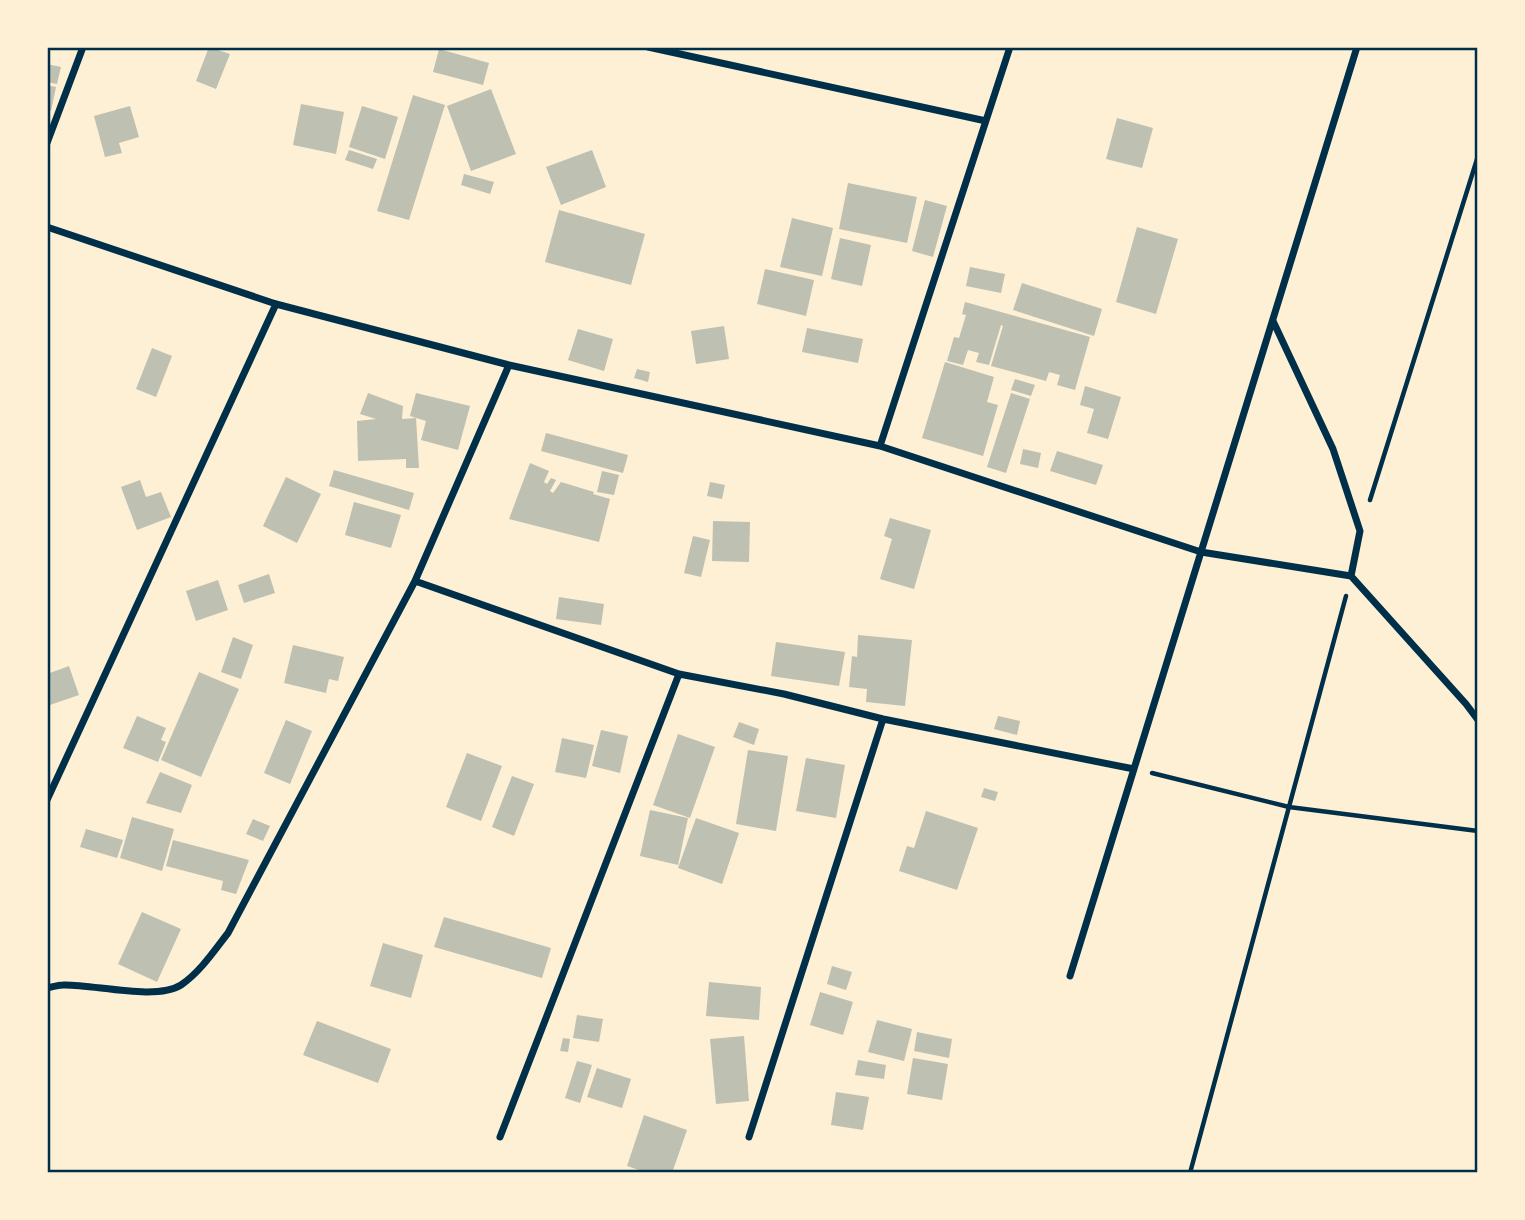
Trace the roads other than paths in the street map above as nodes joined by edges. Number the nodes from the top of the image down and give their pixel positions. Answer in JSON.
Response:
{"nodes":[{"id":1,"x":83,"y":47,"type":"edge"},
{"id":2,"x":648,"y":47,"type":"edge"},
{"id":3,"x":1010,"y":47,"type":"edge"},
{"id":4,"x":1357,"y":47,"type":"edge"},
{"id":5,"x":986,"y":121,"type":"junction"},
{"id":6,"x":47,"y":143,"type":"edge"},
{"id":7,"x":47,"y":227,"type":"edge"},
{"id":8,"x":276,"y":304,"type":"junction"},
{"id":9,"x":1273,"y":321,"type":"junction"},
{"id":10,"x":509,"y":365,"type":"junction"},
{"id":11,"x":880,"y":446,"type":"junction"},
{"id":12,"x":1201,"y":552,"type":"junction"},
{"id":13,"x":1351,"y":576,"type":"junction"},
{"id":14,"x":415,"y":581,"type":"junction"},
{"id":15,"x":679,"y":674,"type":"junction"},
{"id":16,"x":883,"y":719,"type":"junction"},
{"id":17,"x":1478,"y":720,"type":"edge"},
{"id":18,"x":1134,"y":769,"type":"junction"},
{"id":19,"x":47,"y":800,"type":"edge"},
{"id":20,"x":1070,"y":976,"type":"dead end"},
{"id":21,"x":47,"y":988,"type":"edge"},
{"id":22,"x":500,"y":1137,"type":"dead end"},
{"id":23,"x":749,"y":1137,"type":"dead end"}],
"edges":[{"from":1,"to":6,"type":"street"},
{"from":2,"to":5,"type":"street"},
{"from":3,"to":5,"type":"street"},
{"from":4,"to":9,"type":"street"},
{"from":5,"to":11,"type":"street"},
{"from":7,"to":8,"type":"street"},
{"from":8,"to":10,"type":"street"},
{"from":8,"to":19,"type":"street"},
{"from":9,"to":12,"type":"street"},
{"from":9,"to":13,"type":"street"},
{"from":10,"to":11,"type":"street"},
{"from":10,"to":14,"type":"street"},
{"from":11,"to":12,"type":"street"},
{"from":12,"to":13,"type":"street"},
{"from":12,"to":18,"type":"street"},
{"from":13,"to":17,"type":"street"},
{"from":14,"to":15,"type":"street"},
{"from":14,"to":21,"type":"street"},
{"from":15,"to":16,"type":"street"},
{"from":15,"to":22,"type":"street"},
{"from":16,"to":18,"type":"street"},
{"from":16,"to":23,"type":"street"},
{"from":18,"to":20,"type":"street"}]}
